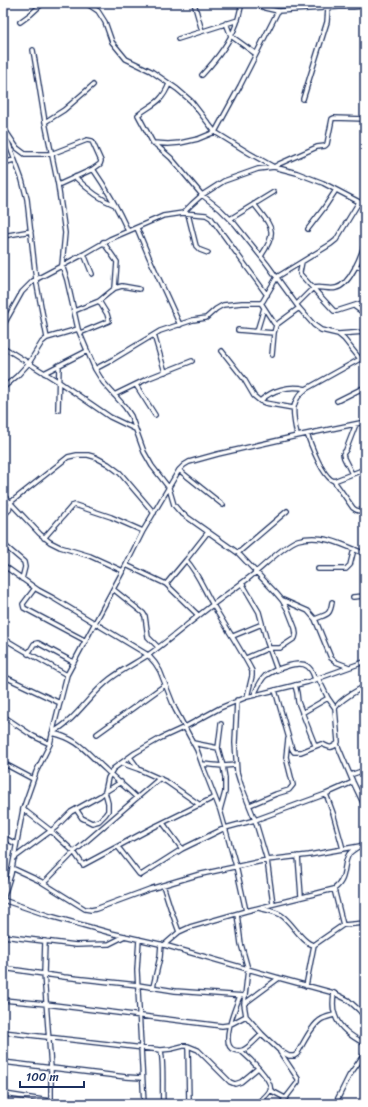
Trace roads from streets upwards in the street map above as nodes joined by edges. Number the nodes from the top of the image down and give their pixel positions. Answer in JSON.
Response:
{"nodes":[{"id":1,"x":43,"y":3,"type":"edge"},
{"id":2,"x":84,"y":3,"type":"edge"},
{"id":3,"x":194,"y":3,"type":"edge"},
{"id":4,"x":242,"y":3,"type":"edge"},
{"id":5,"x":255,"y":3,"type":"edge"},
{"id":6,"x":314,"y":3,"type":"edge"},
{"id":7,"x":365,"y":6,"type":"edge"},
{"id":8,"x":315,"y":8,"type":"junction"},
{"id":9,"x":328,"y":8,"type":"junction"},
{"id":10,"x":278,"y":11,"type":"junction"},
{"id":11,"x":238,"y":20,"type":"junction"},
{"id":12,"x":20,"y":22,"type":"dead end"},
{"id":13,"x":226,"y":23,"type":"junction"},
{"id":14,"x":202,"y":31,"type":"junction"},
{"id":15,"x":231,"y":36,"type":"junction"},
{"id":16,"x":178,"y":39,"type":"dead end"},
{"id":17,"x":33,"y":50,"type":"dead end"},
{"id":18,"x":256,"y":54,"type":"junction"},
{"id":19,"x":202,"y":75,"type":"dead end"},
{"id":20,"x":169,"y":84,"type":"junction"},
{"id":21,"x":93,"y":85,"type":"dead end"},
{"id":22,"x":303,"y":99,"type":"dead end"},
{"id":23,"x":365,"y":119,"type":"edge"},
{"id":24,"x":45,"y":122,"type":"junction"},
{"id":25,"x":3,"y":127,"type":"edge"},
{"id":26,"x":215,"y":132,"type":"junction"},
{"id":27,"x":155,"y":144,"type":"junction"},
{"id":28,"x":51,"y":154,"type":"junction"},
{"id":29,"x":14,"y":160,"type":"junction"},
{"id":30,"x":3,"y":163,"type":"edge"},
{"id":31,"x":274,"y":167,"type":"junction"},
{"id":32,"x":93,"y":169,"type":"junction"},
{"id":33,"x":75,"y":177,"type":"junction"},
{"id":34,"x":58,"y":185,"type":"junction"},
{"id":35,"x":336,"y":190,"type":"junction"},
{"id":36,"x":274,"y":192,"type":"dead end"},
{"id":37,"x":202,"y":195,"type":"junction"},
{"id":38,"x":359,"y":202,"type":"junction"},
{"id":39,"x":116,"y":204,"type":"junction"},
{"id":40,"x":254,"y":204,"type":"junction"},
{"id":41,"x":365,"y":205,"type":"edge"},
{"id":42,"x":183,"y":213,"type":"junction"},
{"id":43,"x":188,"y":214,"type":"junction"},
{"id":44,"x":230,"y":219,"type":"junction"},
{"id":45,"x":137,"y":228,"type":"junction"},
{"id":46,"x":308,"y":229,"type":"dead end"},
{"id":47,"x":128,"y":230,"type":"junction"},
{"id":48,"x":31,"y":231,"type":"junction"},
{"id":49,"x":3,"y":236,"type":"edge"},
{"id":50,"x":103,"y":242,"type":"junction"},
{"id":51,"x":365,"y":243,"type":"edge"},
{"id":52,"x":208,"y":253,"type":"dead end"},
{"id":53,"x":84,"y":254,"type":"junction"},
{"id":54,"x":261,"y":256,"type":"junction"},
{"id":55,"x":302,"y":262,"type":"junction"},
{"id":56,"x":62,"y":265,"type":"junction"},
{"id":57,"x":355,"y":267,"type":"junction"},
{"id":58,"x":365,"y":267,"type":"edge"},
{"id":59,"x":92,"y":274,"type":"dead end"},
{"id":60,"x":277,"y":277,"type":"junction"},
{"id":61,"x":36,"y":280,"type":"junction"},
{"id":62,"x":115,"y":288,"type":"junction"},
{"id":63,"x":314,"y":288,"type":"junction"},
{"id":64,"x":139,"y":289,"type":"dead end"},
{"id":65,"x":267,"y":295,"type":"junction"},
{"id":66,"x":99,"y":301,"type":"junction"},
{"id":67,"x":365,"y":302,"type":"edge"},
{"id":68,"x":260,"y":303,"type":"junction"},
{"id":69,"x":298,"y":306,"type":"junction"},
{"id":70,"x":354,"y":306,"type":"junction"},
{"id":71,"x":264,"y":308,"type":"junction"},
{"id":72,"x":74,"y":312,"type":"junction"},
{"id":73,"x":365,"y":314,"type":"edge"},
{"id":74,"x":3,"y":325,"type":"edge"},
{"id":75,"x":180,"y":325,"type":"junction"},
{"id":76,"x":276,"y":325,"type":"junction"},
{"id":77,"x":78,"y":329,"type":"junction"},
{"id":78,"x":238,"y":330,"type":"dead end"},
{"id":79,"x":257,"y":331,"type":"junction"},
{"id":80,"x":365,"y":332,"type":"edge"},
{"id":81,"x":80,"y":333,"type":"junction"},
{"id":82,"x":274,"y":333,"type":"junction"},
{"id":83,"x":338,"y":334,"type":"junction"},
{"id":84,"x":154,"y":335,"type":"junction"},
{"id":85,"x":47,"y":338,"type":"junction"},
{"id":86,"x":3,"y":347,"type":"edge"},
{"id":87,"x":87,"y":351,"type":"junction"},
{"id":88,"x":222,"y":351,"type":"dead end"},
{"id":89,"x":272,"y":355,"type":"dead end"},
{"id":90,"x":360,"y":359,"type":"junction"},
{"id":91,"x":192,"y":362,"type":"dead end"},
{"id":92,"x":365,"y":362,"type":"edge"},
{"id":93,"x":29,"y":363,"type":"junction"},
{"id":94,"x":59,"y":365,"type":"junction"},
{"id":95,"x":95,"y":369,"type":"junction"},
{"id":96,"x":165,"y":372,"type":"junction"},
{"id":97,"x":44,"y":373,"type":"junction"},
{"id":98,"x":58,"y":382,"type":"junction"},
{"id":99,"x":136,"y":385,"type":"junction"},
{"id":100,"x":365,"y":387,"type":"edge"},
{"id":101,"x":3,"y":388,"type":"edge"},
{"id":102,"x":306,"y":389,"type":"junction"},
{"id":103,"x":114,"y":396,"type":"junction"},
{"id":104,"x":260,"y":401,"type":"junction"},
{"id":105,"x":338,"y":401,"type":"dead end"},
{"id":106,"x":293,"y":408,"type":"junction"},
{"id":107,"x":58,"y":410,"type":"dead end"},
{"id":108,"x":155,"y":415,"type":"dead end"},
{"id":109,"x":365,"y":422,"type":"edge"},
{"id":110,"x":356,"y":424,"type":"junction"},
{"id":111,"x":135,"y":429,"type":"junction"},
{"id":112,"x":307,"y":434,"type":"junction"},
{"id":113,"x":297,"y":436,"type":"junction"},
{"id":114,"x":365,"y":469,"type":"edge"},
{"id":115,"x":179,"y":470,"type":"junction"},
{"id":116,"x":352,"y":474,"type":"junction"},
{"id":117,"x":334,"y":481,"type":"junction"},
{"id":118,"x":169,"y":488,"type":"junction"},
{"id":119,"x":3,"y":495,"type":"edge"},
{"id":120,"x":11,"y":502,"type":"junction"},
{"id":121,"x":223,"y":505,"type":"dead end"},
{"id":122,"x":365,"y":509,"type":"edge"},
{"id":123,"x":287,"y":510,"type":"dead end"},
{"id":124,"x":154,"y":513,"type":"junction"},
{"id":125,"x":3,"y":516,"type":"edge"},
{"id":126,"x":143,"y":531,"type":"junction"},
{"id":127,"x":208,"y":532,"type":"junction"},
{"id":128,"x":44,"y":538,"type":"junction"},
{"id":129,"x":3,"y":544,"type":"edge"},
{"id":130,"x":354,"y":549,"type":"junction"},
{"id":131,"x":238,"y":554,"type":"junction"},
{"id":132,"x":365,"y":554,"type":"edge"},
{"id":133,"x":186,"y":560,"type":"junction"},
{"id":134,"x":3,"y":565,"type":"edge"},
{"id":135,"x":126,"y":565,"type":"junction"},
{"id":136,"x":318,"y":569,"type":"dead end"},
{"id":137,"x":124,"y":571,"type":"junction"},
{"id":138,"x":257,"y":572,"type":"junction"},
{"id":139,"x":22,"y":579,"type":"junction"},
{"id":140,"x":242,"y":583,"type":"junction"},
{"id":141,"x":166,"y":584,"type":"junction"},
{"id":142,"x":35,"y":588,"type":"junction"},
{"id":143,"x":113,"y":589,"type":"junction"},
{"id":144,"x":365,"y":596,"type":"edge"},
{"id":145,"x":352,"y":597,"type":"dead end"},
{"id":146,"x":282,"y":600,"type":"junction"},
{"id":147,"x":332,"y":602,"type":"dead end"},
{"id":148,"x":213,"y":604,"type":"junction"},
{"id":149,"x":198,"y":616,"type":"junction"},
{"id":150,"x":315,"y":619,"type":"junction"},
{"id":151,"x":95,"y":623,"type":"junction"},
{"id":152,"x":262,"y":624,"type":"junction"},
{"id":153,"x":233,"y":636,"type":"junction"},
{"id":154,"x":3,"y":638,"type":"edge"},
{"id":155,"x":86,"y":641,"type":"junction"},
{"id":156,"x":158,"y":647,"type":"junction"},
{"id":157,"x":269,"y":648,"type":"junction"},
{"id":158,"x":28,"y":654,"type":"junction"},
{"id":159,"x":148,"y":655,"type":"junction"},
{"id":160,"x":246,"y":658,"type":"junction"},
{"id":161,"x":74,"y":662,"type":"junction"},
{"id":162,"x":364,"y":662,"type":"dead end"},
{"id":163,"x":349,"y":667,"type":"junction"},
{"id":164,"x":276,"y":670,"type":"junction"},
{"id":165,"x":67,"y":675,"type":"junction"},
{"id":166,"x":3,"y":676,"type":"edge"},
{"id":167,"x":316,"y":679,"type":"junction"},
{"id":168,"x":165,"y":685,"type":"junction"},
{"id":169,"x":295,"y":685,"type":"junction"},
{"id":170,"x":365,"y":686,"type":"edge"},
{"id":171,"x":275,"y":690,"type":"junction"},
{"id":172,"x":254,"y":695,"type":"junction"},
{"id":173,"x":247,"y":697,"type":"junction"},
{"id":174,"x":328,"y":698,"type":"junction"},
{"id":175,"x":237,"y":700,"type":"junction"},
{"id":176,"x":60,"y":703,"type":"junction"},
{"id":177,"x":335,"y":708,"type":"junction"},
{"id":178,"x":302,"y":713,"type":"junction"},
{"id":179,"x":3,"y":716,"type":"edge"},
{"id":180,"x":221,"y":724,"type":"dead end"},
{"id":181,"x":63,"y":726,"type":"junction"},
{"id":182,"x":185,"y":727,"type":"junction"},
{"id":183,"x":52,"y":733,"type":"junction"},
{"id":184,"x":97,"y":734,"type":"dead end"},
{"id":185,"x":64,"y":736,"type":"junction"},
{"id":186,"x":288,"y":738,"type":"junction"},
{"id":187,"x":193,"y":743,"type":"junction"},
{"id":188,"x":50,"y":744,"type":"junction"},
{"id":189,"x":337,"y":744,"type":"junction"},
{"id":190,"x":315,"y":745,"type":"junction"},
{"id":191,"x":218,"y":748,"type":"junction"},
{"id":192,"x":130,"y":757,"type":"junction"},
{"id":193,"x":3,"y":763,"type":"edge"},
{"id":194,"x":121,"y":763,"type":"junction"},
{"id":195,"x":202,"y":764,"type":"junction"},
{"id":196,"x":236,"y":765,"type":"junction"},
{"id":197,"x":223,"y":766,"type":"junction"},
{"id":198,"x":138,"y":769,"type":"junction"},
{"id":199,"x":365,"y":770,"type":"edge"},
{"id":200,"x":110,"y":774,"type":"junction"},
{"id":201,"x":350,"y":775,"type":"junction"},
{"id":202,"x":160,"y":778,"type":"junction"},
{"id":203,"x":33,"y":779,"type":"junction"},
{"id":204,"x":120,"y":782,"type":"junction"},
{"id":205,"x":353,"y":782,"type":"junction"},
{"id":206,"x":105,"y":792,"type":"junction"},
{"id":207,"x":326,"y":794,"type":"junction"},
{"id":208,"x":215,"y":797,"type":"junction"},
{"id":209,"x":137,"y":798,"type":"junction"},
{"id":210,"x":200,"y":805,"type":"junction"},
{"id":211,"x":250,"y":805,"type":"junction"},
{"id":212,"x":365,"y":807,"type":"edge"},
{"id":213,"x":23,"y":809,"type":"junction"},
{"id":214,"x":76,"y":809,"type":"junction"},
{"id":215,"x":220,"y":810,"type":"junction"},
{"id":216,"x":255,"y":820,"type":"junction"},
{"id":217,"x":163,"y":823,"type":"junction"},
{"id":218,"x":225,"y":828,"type":"junction"},
{"id":219,"x":50,"y":830,"type":"junction"},
{"id":220,"x":3,"y":837,"type":"edge"},
{"id":221,"x":365,"y":842,"type":"edge"},
{"id":222,"x":16,"y":844,"type":"junction"},
{"id":223,"x":118,"y":846,"type":"junction"},
{"id":224,"x":360,"y":846,"type":"junction"},
{"id":225,"x":182,"y":849,"type":"junction"},
{"id":226,"x":343,"y":849,"type":"junction"},
{"id":227,"x":74,"y":852,"type":"junction"},
{"id":228,"x":298,"y":856,"type":"junction"},
{"id":229,"x":14,"y":859,"type":"junction"},
{"id":230,"x":266,"y":860,"type":"junction"},
{"id":231,"x":236,"y":866,"type":"junction"},
{"id":232,"x":12,"y":868,"type":"junction"},
{"id":233,"x":44,"y":883,"type":"junction"},
{"id":234,"x":163,"y":885,"type":"junction"},
{"id":235,"x":334,"y":889,"type":"junction"},
{"id":236,"x":301,"y":896,"type":"junction"},
{"id":237,"x":3,"y":899,"type":"edge"},
{"id":238,"x":273,"y":904,"type":"junction"},
{"id":239,"x":257,"y":908,"type":"junction"},
{"id":240,"x":246,"y":911,"type":"junction"},
{"id":241,"x":238,"y":914,"type":"junction"},
{"id":242,"x":365,"y":923,"type":"edge"},
{"id":243,"x":343,"y":925,"type":"junction"},
{"id":244,"x":179,"y":932,"type":"junction"},
{"id":245,"x":3,"y":936,"type":"edge"},
{"id":246,"x":125,"y":936,"type":"junction"},
{"id":247,"x":139,"y":939,"type":"junction"},
{"id":248,"x":45,"y":941,"type":"junction"},
{"id":249,"x":162,"y":944,"type":"junction"},
{"id":250,"x":314,"y":945,"type":"junction"},
{"id":251,"x":3,"y":968,"type":"edge"},
{"id":252,"x":248,"y":969,"type":"junction"},
{"id":253,"x":44,"y":974,"type":"junction"},
{"id":254,"x":278,"y":978,"type":"junction"},
{"id":255,"x":138,"y":985,"type":"junction"},
{"id":256,"x":306,"y":986,"type":"junction"},
{"id":257,"x":153,"y":987,"type":"junction"},
{"id":258,"x":334,"y":992,"type":"junction"},
{"id":259,"x":240,"y":996,"type":"junction"},
{"id":260,"x":245,"y":996,"type":"junction"},
{"id":261,"x":3,"y":1000,"type":"edge"},
{"id":262,"x":46,"y":1004,"type":"junction"},
{"id":263,"x":244,"y":1004,"type":"junction"},
{"id":264,"x":334,"y":1015,"type":"junction"},
{"id":265,"x":139,"y":1016,"type":"junction"},
{"id":266,"x":246,"y":1016,"type":"junction"},
{"id":267,"x":365,"y":1017,"type":"edge"},
{"id":268,"x":229,"y":1025,"type":"junction"},
{"id":269,"x":3,"y":1032,"type":"edge"},
{"id":270,"x":262,"y":1034,"type":"junction"},
{"id":271,"x":48,"y":1038,"type":"junction"},
{"id":272,"x":365,"y":1044,"type":"edge"},
{"id":273,"x":188,"y":1046,"type":"junction"},
{"id":274,"x":140,"y":1048,"type":"junction"},
{"id":275,"x":161,"y":1050,"type":"junction"},
{"id":276,"x":241,"y":1051,"type":"junction"},
{"id":277,"x":280,"y":1051,"type":"junction"},
{"id":278,"x":365,"y":1053,"type":"edge"},
{"id":279,"x":3,"y":1062,"type":"edge"},
{"id":280,"x":51,"y":1068,"type":"junction"},
{"id":281,"x":258,"y":1068,"type":"junction"},
{"id":282,"x":142,"y":1078,"type":"junction"},
{"id":283,"x":3,"y":1084,"type":"edge"},
{"id":284,"x":270,"y":1090,"type":"junction"},
{"id":285,"x":5,"y":1094,"type":"junction"},
{"id":286,"x":285,"y":1098,"type":"junction"},
{"id":287,"x":51,"y":1102,"type":"edge"},
{"id":288,"x":5,"y":1104,"type":"edge"},
{"id":289,"x":68,"y":1104,"type":"edge"},
{"id":290,"x":144,"y":1104,"type":"edge"},
{"id":291,"x":163,"y":1104,"type":"edge"},
{"id":292,"x":189,"y":1104,"type":"edge"},
{"id":293,"x":257,"y":1104,"type":"edge"},
{"id":294,"x":281,"y":1104,"type":"edge"},
{"id":295,"x":335,"y":1104,"type":"edge"}],
"edges":[{"from":1,"to":12,"type":"street"},
{"from":2,"to":20,"type":"street"},
{"from":3,"to":14,"type":"street"},
{"from":4,"to":11,"type":"street"},
{"from":5,"to":10,"type":"street"},
{"from":6,"to":8,"type":"street"},
{"from":7,"to":9,"type":"street"},
{"from":8,"to":9,"type":"street"},
{"from":8,"to":10,"type":"street"},
{"from":9,"to":22,"type":"street"},
{"from":10,"to":18,"type":"street"},
{"from":11,"to":13,"type":"street"},
{"from":11,"to":15,"type":"street"},
{"from":13,"to":14,"type":"street"},
{"from":13,"to":15,"type":"street"},
{"from":14,"to":16,"type":"street"},
{"from":15,"to":18,"type":"street"},
{"from":15,"to":19,"type":"street"},
{"from":17,"to":24,"type":"street"},
{"from":18,"to":26,"type":"street"},
{"from":20,"to":26,"type":"street"},
{"from":20,"to":27,"type":"street"},
{"from":21,"to":24,"type":"street"},
{"from":23,"to":31,"type":"street"},
{"from":24,"to":28,"type":"street"},
{"from":25,"to":28,"type":"street"},
{"from":25,"to":29,"type":"street"},
{"from":26,"to":27,"type":"street"},
{"from":26,"to":31,"type":"street"},
{"from":27,"to":37,"type":"street"},
{"from":28,"to":32,"type":"street"},
{"from":28,"to":34,"type":"street"},
{"from":29,"to":30,"type":"street"},
{"from":29,"to":48,"type":"street"},
{"from":31,"to":35,"type":"street"},
{"from":31,"to":37,"type":"street"},
{"from":32,"to":33,"type":"street"},
{"from":32,"to":39,"type":"street"},
{"from":33,"to":34,"type":"street"},
{"from":33,"to":39,"type":"street"},
{"from":34,"to":56,"type":"street"},
{"from":35,"to":38,"type":"street"},
{"from":35,"to":46,"type":"street"},
{"from":36,"to":40,"type":"street"},
{"from":37,"to":42,"type":"street"},
{"from":37,"to":44,"type":"street"},
{"from":38,"to":41,"type":"street"},
{"from":38,"to":55,"type":"street"},
{"from":39,"to":47,"type":"street"},
{"from":40,"to":44,"type":"street"},
{"from":40,"to":54,"type":"street"},
{"from":42,"to":43,"type":"street"},
{"from":42,"to":45,"type":"street"},
{"from":43,"to":52,"type":"street"},
{"from":43,"to":65,"type":"street"},
{"from":44,"to":54,"type":"street"},
{"from":45,"to":47,"type":"street"},
{"from":45,"to":75,"type":"street"},
{"from":47,"to":50,"type":"street"},
{"from":48,"to":49,"type":"street"},
{"from":48,"to":61,"type":"street"},
{"from":50,"to":53,"type":"street"},
{"from":50,"to":62,"type":"street"},
{"from":51,"to":57,"type":"street"},
{"from":53,"to":56,"type":"street"},
{"from":53,"to":59,"type":"street"},
{"from":54,"to":60,"type":"street"},
{"from":55,"to":60,"type":"street"},
{"from":55,"to":63,"type":"street"},
{"from":56,"to":61,"type":"street"},
{"from":56,"to":72,"type":"street"},
{"from":57,"to":58,"type":"street"},
{"from":57,"to":63,"type":"street"},
{"from":60,"to":65,"type":"street"},
{"from":60,"to":69,"type":"street"},
{"from":61,"to":74,"type":"street"},
{"from":61,"to":85,"type":"street"},
{"from":62,"to":64,"type":"street"},
{"from":62,"to":66,"type":"street"},
{"from":63,"to":69,"type":"street"},
{"from":63,"to":70,"type":"street"},
{"from":65,"to":68,"type":"street"},
{"from":66,"to":72,"type":"street"},
{"from":66,"to":81,"type":"street"},
{"from":67,"to":70,"type":"street"},
{"from":68,"to":71,"type":"street"},
{"from":68,"to":75,"type":"street"},
{"from":69,"to":76,"type":"street"},
{"from":69,"to":83,"type":"street"},
{"from":70,"to":73,"type":"street"},
{"from":71,"to":76,"type":"street"},
{"from":71,"to":79,"type":"street"},
{"from":72,"to":77,"type":"street"},
{"from":75,"to":84,"type":"street"},
{"from":76,"to":82,"type":"street"},
{"from":77,"to":81,"type":"street"},
{"from":77,"to":85,"type":"street"},
{"from":78,"to":79,"type":"street"},
{"from":79,"to":82,"type":"street"},
{"from":80,"to":83,"type":"street"},
{"from":81,"to":87,"type":"street"},
{"from":82,"to":89,"type":"street"},
{"from":83,"to":90,"type":"street"},
{"from":84,"to":95,"type":"street"},
{"from":84,"to":96,"type":"street"},
{"from":85,"to":93,"type":"street"},
{"from":86,"to":93,"type":"street"},
{"from":87,"to":94,"type":"street"},
{"from":87,"to":95,"type":"street"},
{"from":88,"to":104,"type":"street"},
{"from":90,"to":92,"type":"street"},
{"from":90,"to":102,"type":"street"},
{"from":91,"to":96,"type":"street"},
{"from":93,"to":97,"type":"street"},
{"from":93,"to":101,"type":"street"},
{"from":94,"to":97,"type":"street"},
{"from":94,"to":98,"type":"street"},
{"from":95,"to":103,"type":"street"},
{"from":96,"to":99,"type":"street"},
{"from":97,"to":98,"type":"street"},
{"from":98,"to":107,"type":"street"},
{"from":98,"to":111,"type":"street"},
{"from":99,"to":103,"type":"street"},
{"from":99,"to":108,"type":"street"},
{"from":100,"to":105,"type":"street"},
{"from":102,"to":104,"type":"street"},
{"from":102,"to":106,"type":"street"},
{"from":103,"to":111,"type":"street"},
{"from":104,"to":106,"type":"street"},
{"from":106,"to":113,"type":"street"},
{"from":109,"to":110,"type":"street"},
{"from":110,"to":112,"type":"street"},
{"from":110,"to":116,"type":"street"},
{"from":111,"to":118,"type":"street"},
{"from":112,"to":113,"type":"street"},
{"from":112,"to":117,"type":"street"},
{"from":113,"to":115,"type":"street"},
{"from":114,"to":116,"type":"street"},
{"from":115,"to":118,"type":"street"},
{"from":115,"to":121,"type":"street"},
{"from":116,"to":117,"type":"street"},
{"from":117,"to":122,"type":"street"},
{"from":118,"to":124,"type":"street"},
{"from":118,"to":127,"type":"street"},
{"from":119,"to":120,"type":"street"},
{"from":120,"to":124,"type":"street"},
{"from":120,"to":125,"type":"street"},
{"from":120,"to":128,"type":"street"},
{"from":123,"to":131,"type":"street"},
{"from":124,"to":126,"type":"street"},
{"from":126,"to":128,"type":"street"},
{"from":126,"to":135,"type":"street"},
{"from":127,"to":131,"type":"street"},
{"from":127,"to":133,"type":"street"},
{"from":128,"to":137,"type":"street"},
{"from":129,"to":139,"type":"street"},
{"from":130,"to":132,"type":"street"},
{"from":130,"to":136,"type":"street"},
{"from":130,"to":138,"type":"street"},
{"from":131,"to":138,"type":"street"},
{"from":133,"to":141,"type":"street"},
{"from":133,"to":148,"type":"street"},
{"from":134,"to":139,"type":"street"},
{"from":135,"to":137,"type":"street"},
{"from":135,"to":141,"type":"street"},
{"from":137,"to":143,"type":"street"},
{"from":138,"to":140,"type":"street"},
{"from":138,"to":146,"type":"street"},
{"from":139,"to":142,"type":"street"},
{"from":140,"to":148,"type":"street"},
{"from":140,"to":152,"type":"street"},
{"from":141,"to":149,"type":"street"},
{"from":142,"to":151,"type":"street"},
{"from":142,"to":155,"type":"street"},
{"from":143,"to":151,"type":"street"},
{"from":143,"to":156,"type":"street"},
{"from":144,"to":145,"type":"street"},
{"from":146,"to":150,"type":"street"},
{"from":146,"to":157,"type":"street"},
{"from":147,"to":150,"type":"street"},
{"from":148,"to":149,"type":"street"},
{"from":148,"to":153,"type":"street"},
{"from":149,"to":156,"type":"street"},
{"from":150,"to":163,"type":"street"},
{"from":151,"to":155,"type":"street"},
{"from":151,"to":159,"type":"street"},
{"from":152,"to":153,"type":"street"},
{"from":152,"to":157,"type":"street"},
{"from":153,"to":160,"type":"street"},
{"from":154,"to":158,"type":"street"},
{"from":155,"to":161,"type":"street"},
{"from":156,"to":159,"type":"street"},
{"from":157,"to":160,"type":"street"},
{"from":157,"to":164,"type":"street"},
{"from":158,"to":161,"type":"street"},
{"from":158,"to":165,"type":"street"},
{"from":159,"to":168,"type":"street"},
{"from":159,"to":181,"type":"street"},
{"from":160,"to":173,"type":"street"},
{"from":161,"to":165,"type":"street"},
{"from":162,"to":163,"type":"street"},
{"from":163,"to":167,"type":"street"},
{"from":164,"to":167,"type":"street"},
{"from":164,"to":172,"type":"street"},
{"from":165,"to":176,"type":"street"},
{"from":166,"to":176,"type":"street"},
{"from":167,"to":169,"type":"street"},
{"from":167,"to":174,"type":"street"},
{"from":168,"to":182,"type":"street"},
{"from":168,"to":184,"type":"street"},
{"from":169,"to":171,"type":"street"},
{"from":169,"to":178,"type":"street"},
{"from":170,"to":177,"type":"street"},
{"from":171,"to":172,"type":"street"},
{"from":171,"to":186,"type":"street"},
{"from":172,"to":173,"type":"street"},
{"from":173,"to":175,"type":"street"},
{"from":174,"to":177,"type":"street"},
{"from":174,"to":178,"type":"street"},
{"from":175,"to":182,"type":"street"},
{"from":175,"to":196,"type":"street"},
{"from":176,"to":183,"type":"street"},
{"from":177,"to":189,"type":"street"},
{"from":178,"to":190,"type":"street"},
{"from":179,"to":188,"type":"street"},
{"from":180,"to":191,"type":"street"},
{"from":181,"to":183,"type":"street"},
{"from":181,"to":185,"type":"street"},
{"from":182,"to":187,"type":"street"},
{"from":182,"to":192,"type":"street"},
{"from":183,"to":185,"type":"street"},
{"from":183,"to":188,"type":"street"},
{"from":185,"to":200,"type":"street"},
{"from":186,"to":190,"type":"street"},
{"from":186,"to":211,"type":"street"},
{"from":187,"to":191,"type":"street"},
{"from":187,"to":195,"type":"street"},
{"from":188,"to":203,"type":"street"},
{"from":189,"to":190,"type":"street"},
{"from":189,"to":201,"type":"street"},
{"from":191,"to":197,"type":"street"},
{"from":192,"to":194,"type":"street"},
{"from":192,"to":198,"type":"street"},
{"from":193,"to":203,"type":"street"},
{"from":194,"to":198,"type":"street"},
{"from":194,"to":200,"type":"street"},
{"from":195,"to":197,"type":"street"},
{"from":195,"to":208,"type":"street"},
{"from":196,"to":197,"type":"street"},
{"from":196,"to":211,"type":"street"},
{"from":197,"to":215,"type":"street"},
{"from":198,"to":202,"type":"street"},
{"from":199,"to":201,"type":"street"},
{"from":200,"to":204,"type":"street"},
{"from":200,"to":206,"type":"street"},
{"from":201,"to":205,"type":"street"},
{"from":202,"to":209,"type":"street"},
{"from":202,"to":210,"type":"street"},
{"from":203,"to":213,"type":"street"},
{"from":204,"to":206,"type":"street"},
{"from":204,"to":209,"type":"street"},
{"from":205,"to":207,"type":"street"},
{"from":205,"to":212,"type":"street"},
{"from":206,"to":214,"type":"street"},
{"from":206,"to":214,"type":"street"},
{"from":207,"to":216,"type":"street"},
{"from":207,"to":226,"type":"street"},
{"from":208,"to":210,"type":"street"},
{"from":208,"to":215,"type":"street"},
{"from":209,"to":227,"type":"street"},
{"from":210,"to":217,"type":"street"},
{"from":211,"to":216,"type":"street"},
{"from":213,"to":219,"type":"street"},
{"from":213,"to":222,"type":"street"},
{"from":214,"to":219,"type":"street"},
{"from":215,"to":218,"type":"street"},
{"from":216,"to":218,"type":"street"},
{"from":216,"to":230,"type":"street"},
{"from":217,"to":223,"type":"street"},
{"from":217,"to":225,"type":"street"},
{"from":218,"to":225,"type":"street"},
{"from":218,"to":231,"type":"street"},
{"from":219,"to":227,"type":"street"},
{"from":219,"to":229,"type":"street"},
{"from":220,"to":222,"type":"street"},
{"from":221,"to":224,"type":"street"},
{"from":222,"to":229,"type":"street"},
{"from":223,"to":225,"type":"street"},
{"from":223,"to":227,"type":"street"},
{"from":224,"to":226,"type":"street"},
{"from":224,"to":235,"type":"street"},
{"from":226,"to":228,"type":"street"},
{"from":227,"to":233,"type":"street"},
{"from":228,"to":230,"type":"street"},
{"from":228,"to":236,"type":"street"},
{"from":229,"to":232,"type":"street"},
{"from":230,"to":231,"type":"street"},
{"from":230,"to":238,"type":"street"},
{"from":231,"to":234,"type":"street"},
{"from":231,"to":240,"type":"street"},
{"from":232,"to":233,"type":"street"},
{"from":232,"to":237,"type":"street"},
{"from":233,"to":234,"type":"street"},
{"from":234,"to":244,"type":"street"},
{"from":235,"to":236,"type":"street"},
{"from":235,"to":243,"type":"street"},
{"from":236,"to":238,"type":"street"},
{"from":237,"to":246,"type":"street"},
{"from":238,"to":239,"type":"street"},
{"from":239,"to":240,"type":"street"},
{"from":239,"to":250,"type":"street"},
{"from":240,"to":241,"type":"street"},
{"from":241,"to":244,"type":"street"},
{"from":241,"to":252,"type":"street"},
{"from":242,"to":243,"type":"street"},
{"from":243,"to":250,"type":"street"},
{"from":244,"to":249,"type":"street"},
{"from":245,"to":248,"type":"street"},
{"from":246,"to":247,"type":"street"},
{"from":246,"to":248,"type":"street"},
{"from":247,"to":249,"type":"street"},
{"from":247,"to":255,"type":"street"},
{"from":248,"to":253,"type":"street"},
{"from":249,"to":252,"type":"street"},
{"from":249,"to":257,"type":"street"},
{"from":250,"to":256,"type":"street"},
{"from":251,"to":253,"type":"street"},
{"from":252,"to":254,"type":"street"},
{"from":252,"to":260,"type":"street"},
{"from":253,"to":255,"type":"street"},
{"from":253,"to":262,"type":"street"},
{"from":254,"to":256,"type":"street"},
{"from":254,"to":263,"type":"street"},
{"from":255,"to":257,"type":"street"},
{"from":255,"to":265,"type":"street"},
{"from":256,"to":258,"type":"street"},
{"from":257,"to":259,"type":"street"},
{"from":258,"to":264,"type":"street"},
{"from":258,"to":267,"type":"street"},
{"from":259,"to":260,"type":"street"},
{"from":259,"to":268,"type":"street"},
{"from":260,"to":263,"type":"street"},
{"from":261,"to":262,"type":"street"},
{"from":262,"to":265,"type":"street"},
{"from":262,"to":271,"type":"street"},
{"from":263,"to":266,"type":"street"},
{"from":264,"to":272,"type":"street"},
{"from":264,"to":277,"type":"street"},
{"from":265,"to":268,"type":"street"},
{"from":265,"to":274,"type":"street"},
{"from":266,"to":268,"type":"street"},
{"from":266,"to":270,"type":"street"},
{"from":268,"to":276,"type":"street"},
{"from":269,"to":271,"type":"street"},
{"from":270,"to":276,"type":"street"},
{"from":270,"to":277,"type":"street"},
{"from":271,"to":274,"type":"street"},
{"from":271,"to":280,"type":"street"},
{"from":273,"to":275,"type":"street"},
{"from":273,"to":281,"type":"street"},
{"from":273,"to":292,"type":"street"},
{"from":274,"to":275,"type":"street"},
{"from":274,"to":282,"type":"street"},
{"from":275,"to":291,"type":"street"},
{"from":276,"to":281,"type":"street"},
{"from":277,"to":286,"type":"street"},
{"from":278,"to":295,"type":"street"},
{"from":279,"to":280,"type":"street"},
{"from":280,"to":282,"type":"street"},
{"from":280,"to":287,"type":"street"},
{"from":281,"to":284,"type":"street"},
{"from":282,"to":290,"type":"street"},
{"from":283,"to":285,"type":"street"},
{"from":284,"to":286,"type":"street"},
{"from":284,"to":293,"type":"street"},
{"from":285,"to":287,"type":"street"},
{"from":285,"to":288,"type":"street"},
{"from":286,"to":294,"type":"street"},
{"from":287,"to":289,"type":"street"}]}
